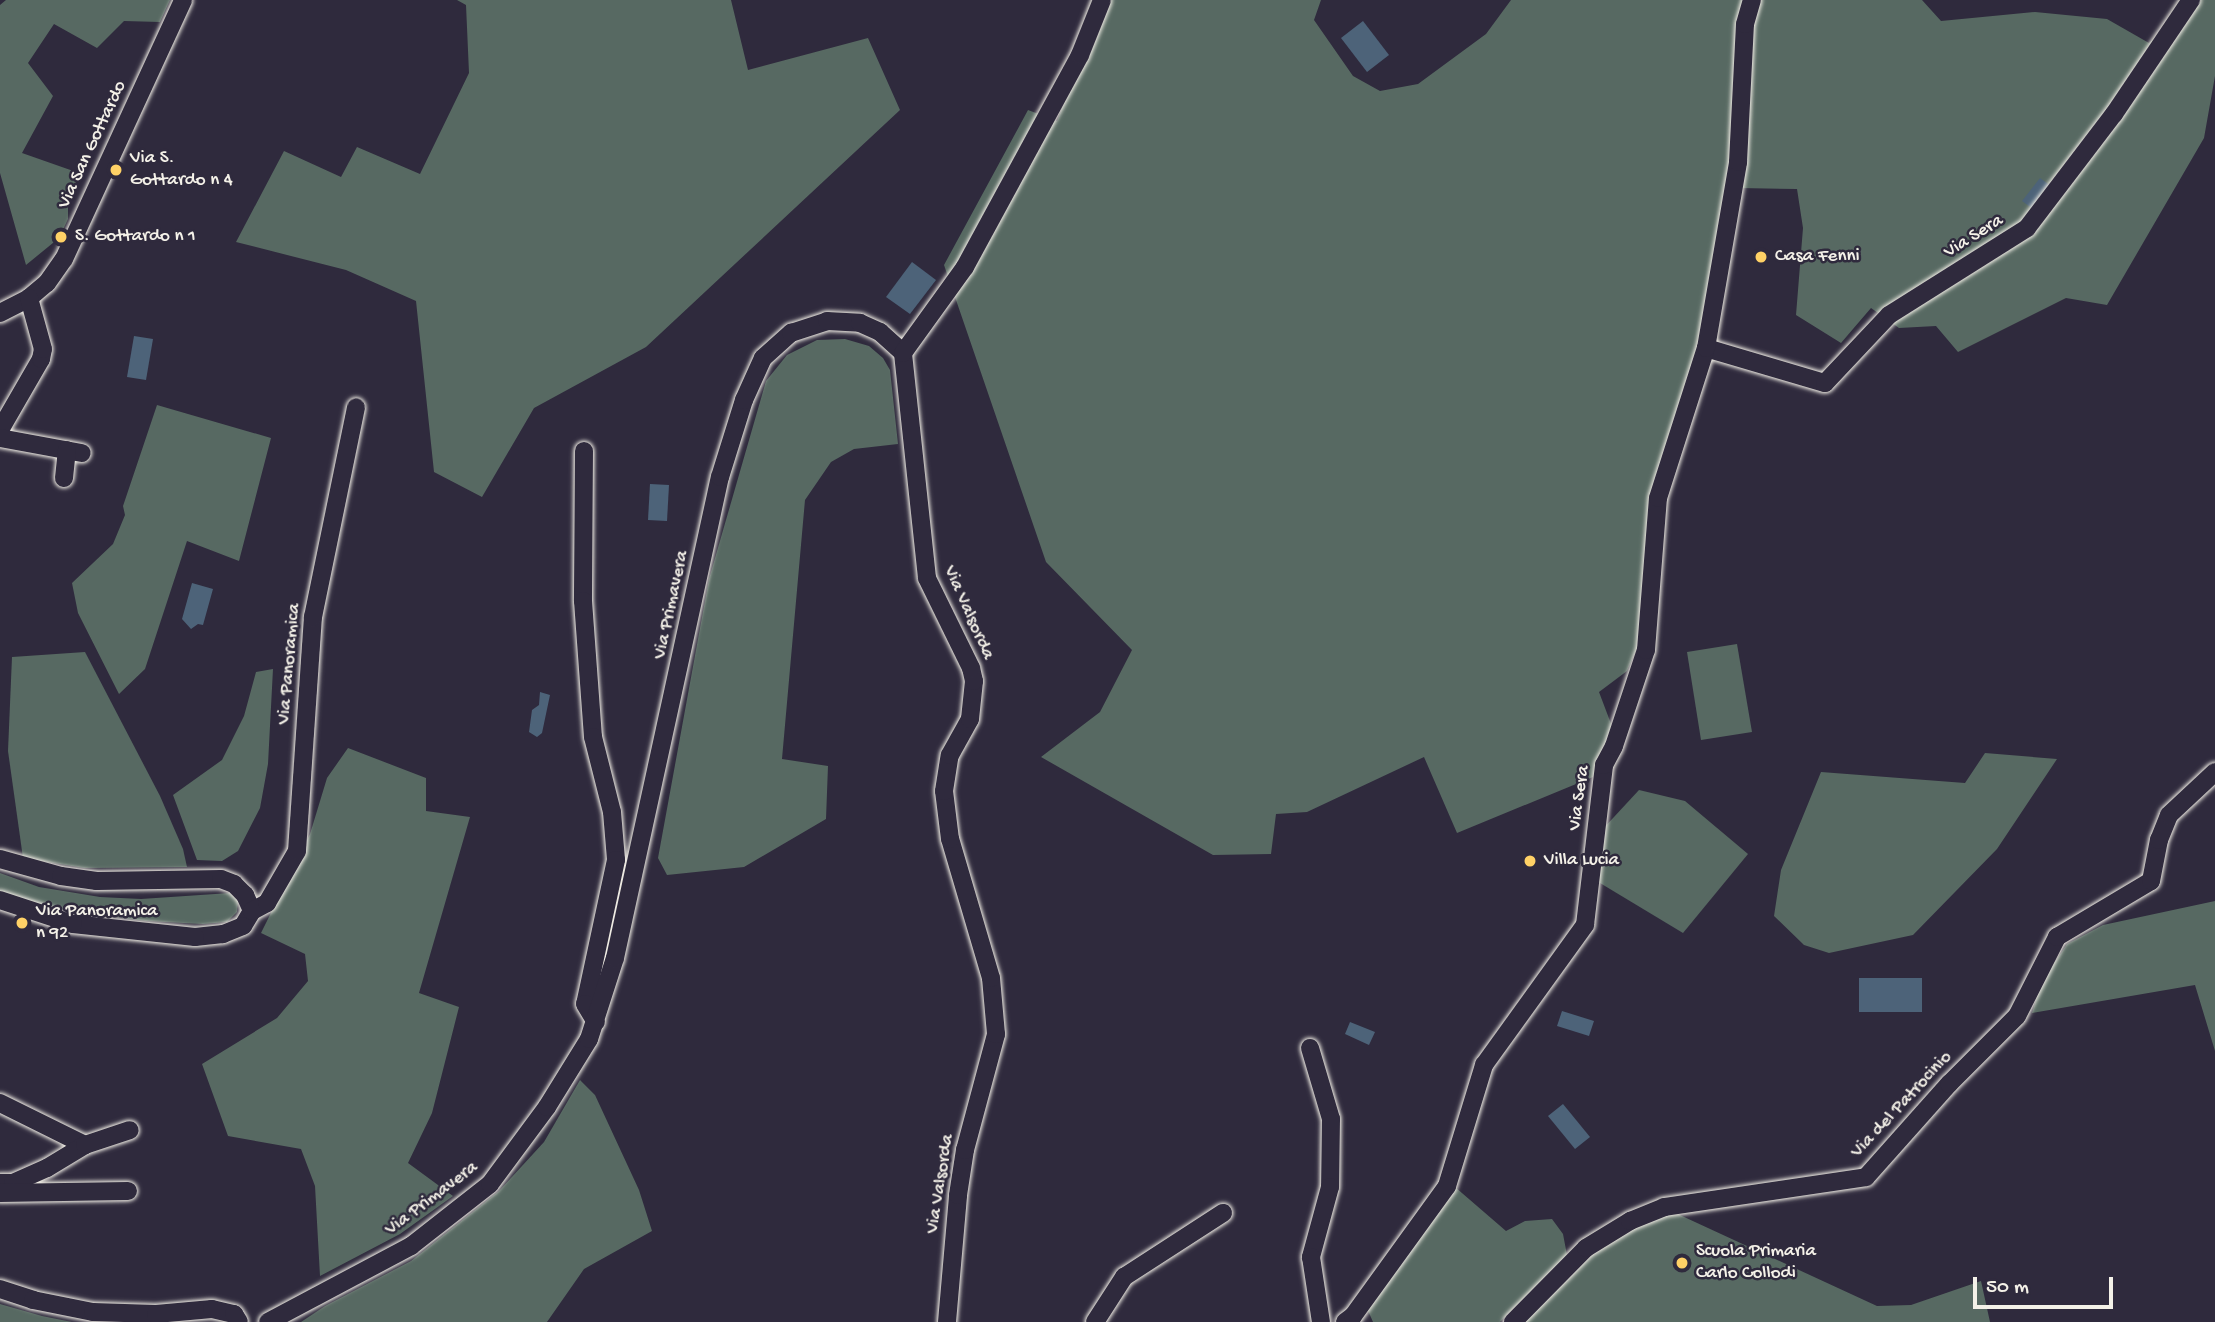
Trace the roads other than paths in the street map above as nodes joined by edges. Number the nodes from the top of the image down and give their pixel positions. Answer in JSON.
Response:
{"nodes":[{"id":1,"x":183,"y":0,"type":"edge"},
{"id":2,"x":1102,"y":0,"type":"edge"},
{"id":3,"x":1752,"y":0,"type":"edge"},
{"id":4,"x":2191,"y":0,"type":"edge"},
{"id":5,"x":29,"y":298,"type":"junction"},
{"id":6,"x":0,"y":313,"type":"edge"},
{"id":7,"x":1706,"y":348,"type":"junction"},
{"id":8,"x":903,"y":353,"type":"junction"},
{"id":9,"x":356,"y":407,"type":"dead end"},
{"id":10,"x":0,"y":430,"type":"edge"},
{"id":11,"x":0,"y":438,"type":"edge"},
{"id":12,"x":584,"y":452,"type":"dead end"},
{"id":13,"x":64,"y":478,"type":"dead end"},
{"id":14,"x":2215,"y":772,"type":"edge"},
{"id":15,"x":0,"y":859,"type":"edge"},
{"id":16,"x":0,"y":900,"type":"edge"},
{"id":17,"x":252,"y":911,"type":"junction"},
{"id":18,"x":596,"y":1022,"type":"junction"},
{"id":19,"x":1310,"y":1048,"type":"dead end"},
{"id":20,"x":0,"y":1103,"type":"edge"},
{"id":21,"x":130,"y":1130,"type":"dead end"},
{"id":22,"x":85,"y":1144,"type":"junction"},
{"id":23,"x":0,"y":1183,"type":"edge"},
{"id":24,"x":128,"y":1191,"type":"dead end"},
{"id":25,"x":0,"y":1193,"type":"edge"},
{"id":26,"x":1223,"y":1213,"type":"dead end"},
{"id":27,"x":0,"y":1289,"type":"edge"},
{"id":28,"x":239,"y":1322,"type":"edge"},
{"id":29,"x":268,"y":1322,"type":"edge"},
{"id":30,"x":947,"y":1322,"type":"edge"},
{"id":31,"x":1095,"y":1322,"type":"edge"},
{"id":32,"x":1321,"y":1322,"type":"edge"},
{"id":33,"x":1345,"y":1322,"type":"edge"},
{"id":34,"x":1514,"y":1322,"type":"edge"}],
"edges":[{"from":1,"to":5,"type":"street","name":"Via San Gottardo"},
{"from":2,"to":8,"type":"street"},
{"from":3,"to":7,"type":"street","name":"Via Sera"},
{"from":4,"to":7,"type":"street","name":"Via Sera"},
{"from":5,"to":6,"type":"street"},
{"from":5,"to":10,"type":"street"},
{"from":7,"to":33,"type":"street","name":"Via Sera"},
{"from":8,"to":18,"type":"street","name":"Via Primavera"},
{"from":8,"to":30,"type":"street","name":"Via Valsorda"},
{"from":9,"to":17,"type":"street","name":"Via Panoramica"},
{"from":11,"to":13,"type":"street"},
{"from":12,"to":18,"type":"street"},
{"from":14,"to":34,"type":"street","name":"Via del Patrocinio"},
{"from":15,"to":17,"type":"street"},
{"from":16,"to":17,"type":"street","name":"Via Panoramica"},
{"from":18,"to":29,"type":"street","name":"Via Primavera"},
{"from":19,"to":32,"type":"street"},
{"from":20,"to":22,"type":"street"},
{"from":21,"to":22,"type":"street"},
{"from":22,"to":23,"type":"street"},
{"from":24,"to":25,"type":"street"},
{"from":26,"to":31,"type":"street"},
{"from":27,"to":28,"type":"street"}]}
